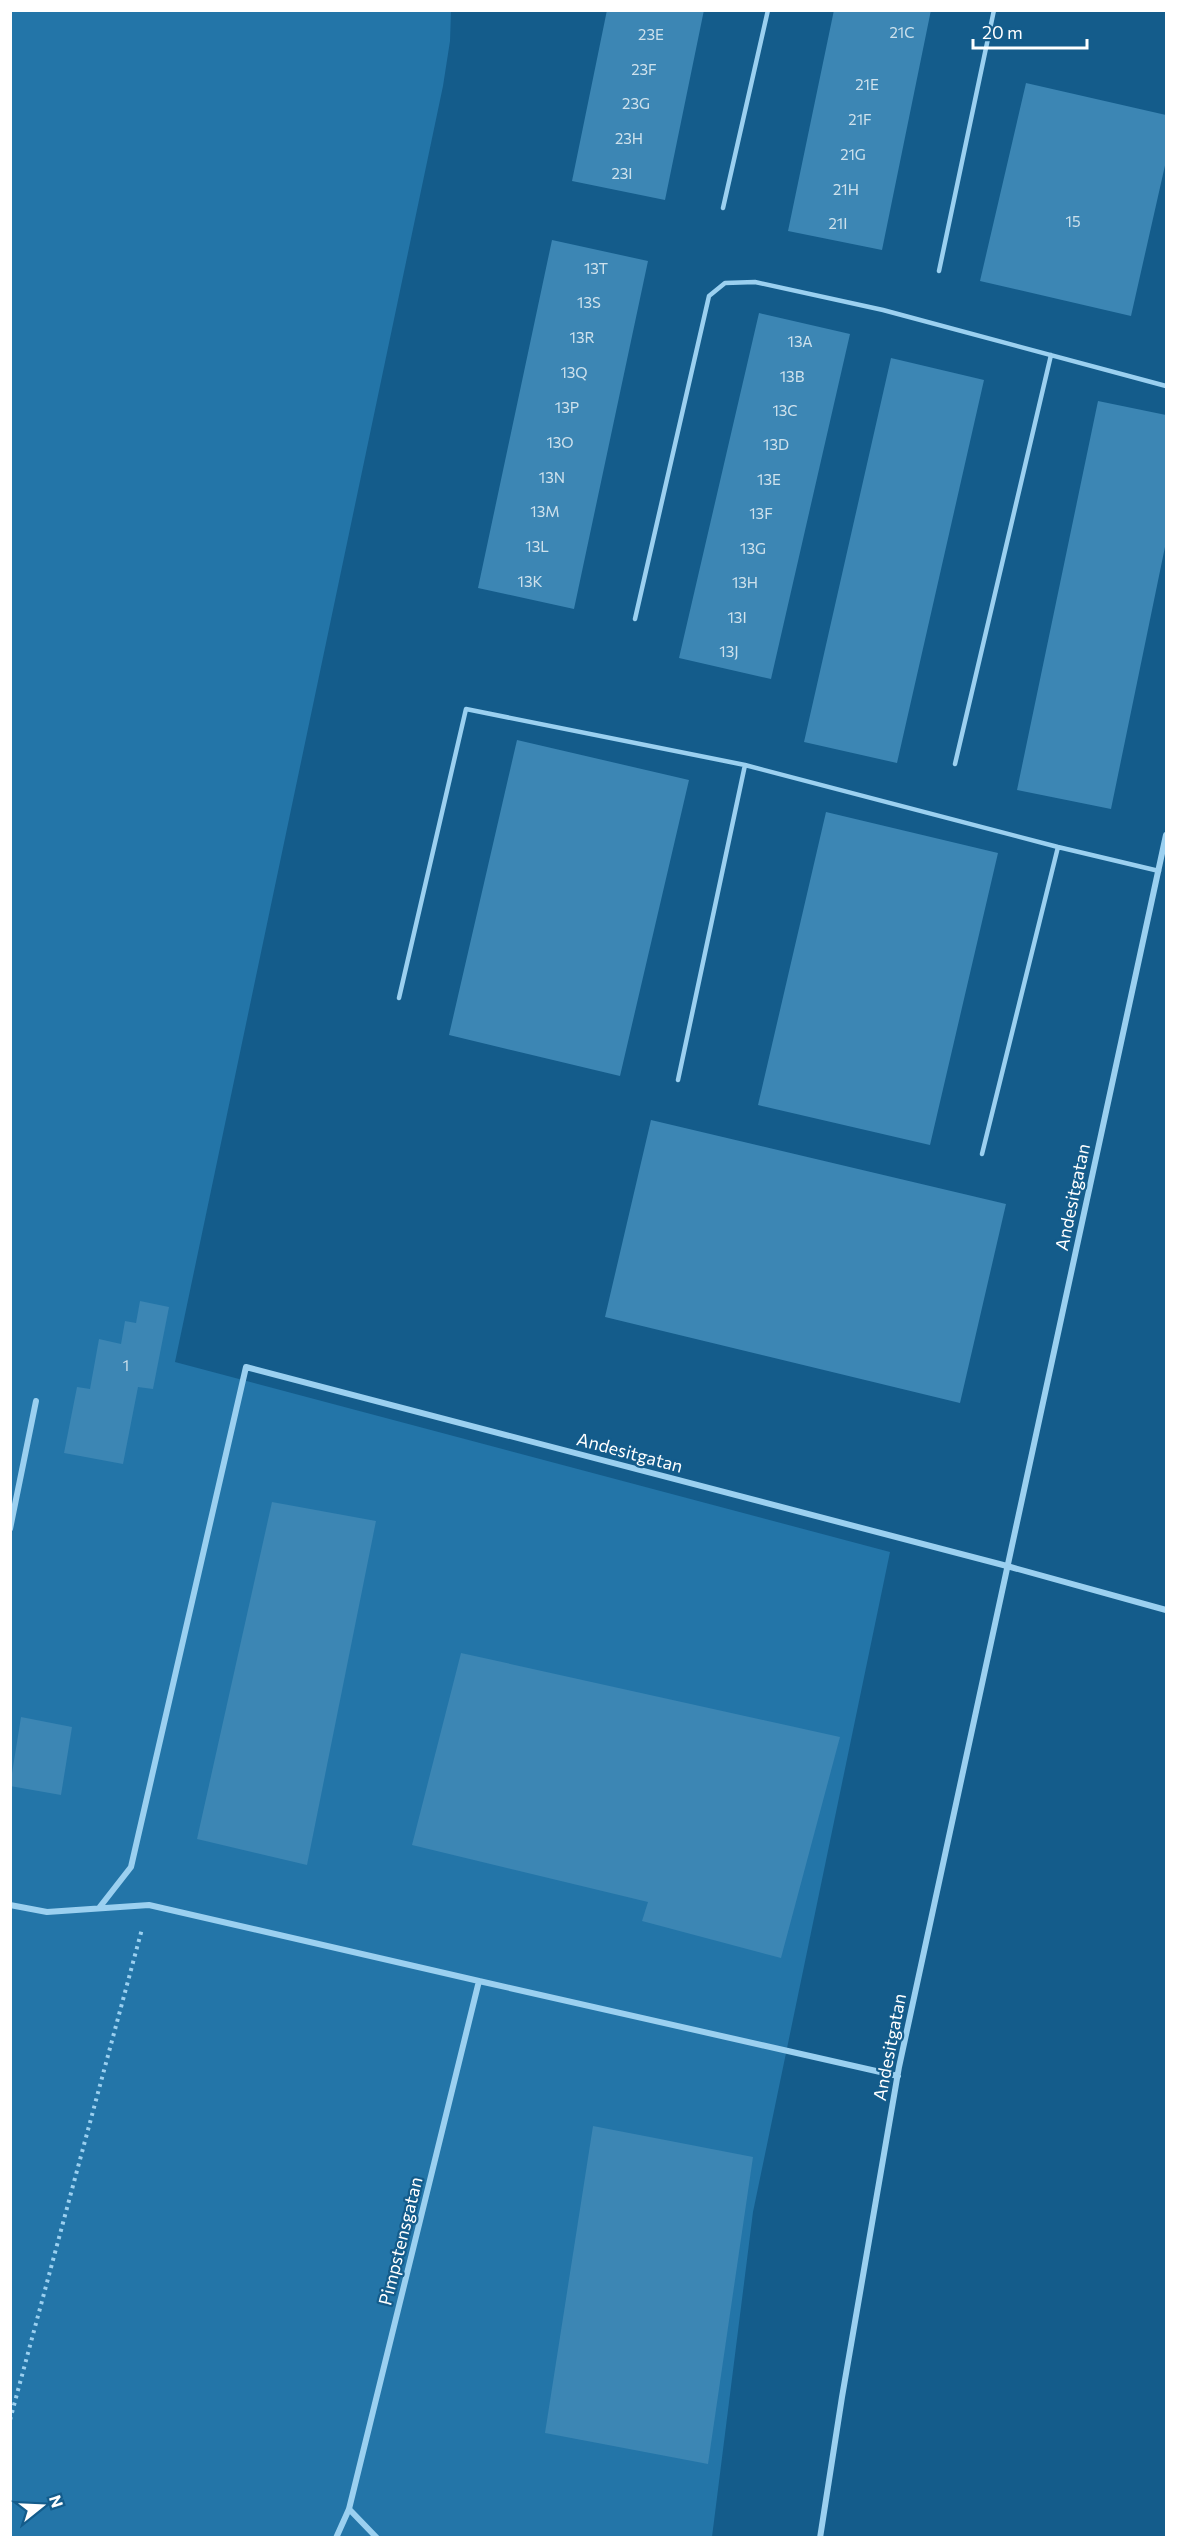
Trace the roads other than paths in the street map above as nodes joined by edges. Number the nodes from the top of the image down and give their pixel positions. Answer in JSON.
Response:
{"nodes":[{"id":1,"x":768,"y":10,"type":"edge"},
{"id":2,"x":994,"y":10,"type":"edge"},
{"id":3,"x":723,"y":208,"type":"dead end"},
{"id":4,"x":939,"y":271,"type":"dead end"},
{"id":5,"x":1051,"y":355,"type":"junction"},
{"id":6,"x":1167,"y":386,"type":"edge"},
{"id":7,"x":635,"y":619,"type":"dead end"},
{"id":8,"x":955,"y":764,"type":"dead end"},
{"id":9,"x":745,"y":765,"type":"junction"},
{"id":10,"x":1167,"y":836,"type":"edge"},
{"id":11,"x":1058,"y":847,"type":"junction"},
{"id":12,"x":1159,"y":872,"type":"junction"},
{"id":13,"x":399,"y":998,"type":"dead end"},
{"id":14,"x":678,"y":1080,"type":"dead end"},
{"id":15,"x":982,"y":1154,"type":"dead end"},
{"id":16,"x":36,"y":1401,"type":"dead end"},
{"id":17,"x":10,"y":1529,"type":"edge"},
{"id":18,"x":1007,"y":1566,"type":"junction"},
{"id":19,"x":1167,"y":1610,"type":"edge"},
{"id":20,"x":10,"y":1905,"type":"edge"},
{"id":21,"x":99,"y":1908,"type":"junction"},
{"id":22,"x":479,"y":1981,"type":"junction"},
{"id":23,"x":898,"y":2076,"type":"junction"},
{"id":24,"x":349,"y":2509,"type":"junction"},
{"id":25,"x":336,"y":2538,"type":"edge"},
{"id":26,"x":377,"y":2538,"type":"edge"},
{"id":27,"x":820,"y":2538,"type":"edge"}],
"edges":[{"from":1,"to":3,"type":"lane"},
{"from":2,"to":4,"type":"lane"},
{"from":5,"to":6,"type":"lane"},
{"from":5,"to":7,"type":"lane"},
{"from":5,"to":8,"type":"lane"},
{"from":9,"to":11,"type":"lane"},
{"from":9,"to":13,"type":"lane"},
{"from":9,"to":14,"type":"lane"},
{"from":10,"to":12,"type":"street","name":"Andesitgatan"},
{"from":11,"to":12,"type":"lane"},
{"from":11,"to":15,"type":"lane"},
{"from":12,"to":18,"type":"street","name":"Andesitgatan"},
{"from":16,"to":17,"type":"street"},
{"from":18,"to":19,"type":"street","name":"Andesitgatan"},
{"from":18,"to":21,"type":"street","name":"Andesitgatan"},
{"from":18,"to":23,"type":"street","name":"Andesitgatan"},
{"from":20,"to":21,"type":"street"},
{"from":21,"to":22,"type":"street"},
{"from":22,"to":23,"type":"street"},
{"from":22,"to":24,"type":"street","name":"Pimpstensgatan"},
{"from":23,"to":27,"type":"street","name":"Andesitgatan"},
{"from":24,"to":25,"type":"street","name":"Pimpstensgatan"},
{"from":24,"to":26,"type":"street"}]}
